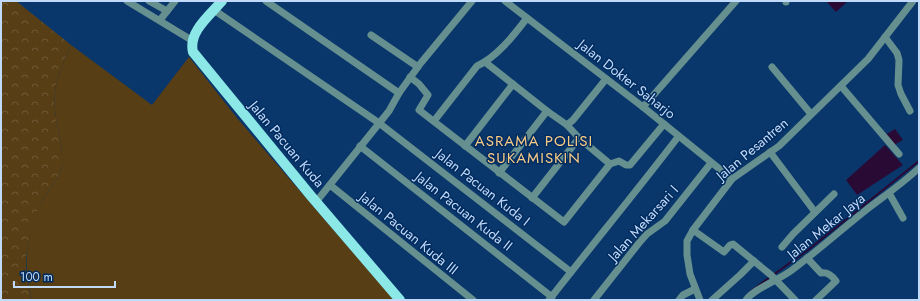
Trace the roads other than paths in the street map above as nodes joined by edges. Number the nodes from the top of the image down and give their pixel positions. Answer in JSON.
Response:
{"nodes":[{"id":1,"x":127,"y":1,"type":"edge"},
{"id":2,"x":149,"y":1,"type":"edge"},
{"id":3,"x":175,"y":1,"type":"edge"},
{"id":4,"x":222,"y":1,"type":"edge"},
{"id":5,"x":266,"y":1,"type":"edge"},
{"id":6,"x":472,"y":1,"type":"edge"},
{"id":7,"x":506,"y":1,"type":"edge"},
{"id":8,"x":736,"y":1,"type":"edge"},
{"id":9,"x":913,"y":1,"type":"edge"},
{"id":10,"x":214,"y":10,"type":"junction"},
{"id":11,"x":167,"y":12,"type":"junction"},
{"id":12,"x":527,"y":18,"type":"junction"},
{"id":13,"x":160,"y":20,"type":"junction"},
{"id":14,"x":371,"y":35,"type":"dead end"},
{"id":15,"x":885,"y":37,"type":"junction"},
{"id":16,"x":193,"y":41,"type":"junction"},
{"id":17,"x":485,"y":62,"type":"junction"},
{"id":18,"x":418,"y":67,"type":"junction"},
{"id":19,"x":772,"y":67,"type":"dead end"},
{"id":20,"x":410,"y":77,"type":"junction"},
{"id":21,"x":606,"y":79,"type":"junction"},
{"id":22,"x":513,"y":84,"type":"junction"},
{"id":23,"x":841,"y":86,"type":"junction"},
{"id":24,"x":399,"y":93,"type":"junction"},
{"id":25,"x":643,"y":107,"type":"junction"},
{"id":26,"x":547,"y":111,"type":"junction"},
{"id":27,"x":910,"y":111,"type":"dead end"},
{"id":28,"x":811,"y":114,"type":"junction"},
{"id":29,"x":434,"y":121,"type":"junction"},
{"id":30,"x":379,"y":123,"type":"junction"},
{"id":31,"x":664,"y":124,"type":"junction"},
{"id":32,"x":567,"y":125,"type":"junction"},
{"id":33,"x":678,"y":137,"type":"junction"},
{"id":34,"x":579,"y":138,"type":"junction"},
{"id":35,"x":360,"y":146,"type":"junction"},
{"id":36,"x":465,"y":146,"type":"junction"},
{"id":37,"x":770,"y":152,"type":"junction"},
{"id":38,"x":899,"y":154,"type":"dead end"},
{"id":39,"x":712,"y":163,"type":"junction"},
{"id":40,"x":610,"y":164,"type":"junction"},
{"id":41,"x":919,"y":168,"type":"edge"},
{"id":42,"x":499,"y":173,"type":"junction"},
{"id":43,"x":732,"y":179,"type":"junction"},
{"id":44,"x":330,"y":186,"type":"junction"},
{"id":45,"x":889,"y":193,"type":"junction"},
{"id":46,"x":834,"y":194,"type":"dead end"},
{"id":47,"x":532,"y":198,"type":"junction"},
{"id":48,"x":316,"y":202,"type":"junction"},
{"id":49,"x":815,"y":212,"type":"junction"},
{"id":50,"x":903,"y":218,"type":"dead end"},
{"id":51,"x":693,"y":230,"type":"junction"},
{"id":52,"x":782,"y":247,"type":"dead end"},
{"id":53,"x":807,"y":258,"type":"junction"},
{"id":54,"x":754,"y":261,"type":"junction"},
{"id":55,"x":570,"y":272,"type":"junction"},
{"id":56,"x":774,"y":278,"type":"junction"},
{"id":57,"x":695,"y":289,"type":"junction"},
{"id":58,"x":551,"y":298,"type":"edge"},
{"id":59,"x":597,"y":299,"type":"edge"},
{"id":60,"x":400,"y":300,"type":"edge"},
{"id":61,"x":472,"y":300,"type":"edge"},
{"id":62,"x":679,"y":300,"type":"edge"},
{"id":63,"x":700,"y":300,"type":"edge"},
{"id":64,"x":712,"y":300,"type":"edge"},
{"id":65,"x":746,"y":300,"type":"edge"},
{"id":66,"x":795,"y":300,"type":"edge"},
{"id":67,"x":816,"y":300,"type":"edge"}],
"edges":[{"from":1,"to":13,"type":"street"},
{"from":2,"to":11,"type":"street"},
{"from":3,"to":11,"type":"street"},
{"from":4,"to":10,"type":"main road"},
{"from":5,"to":24,"type":"street"},
{"from":6,"to":18,"type":"street"},
{"from":7,"to":12,"type":"street","name":"Jalan Dokter Saharjo"},
{"from":8,"to":25,"type":"street"},
{"from":9,"to":15,"type":"street","name":"Jalan Pesantren"},
{"from":10,"to":16,"type":"main road"},
{"from":10,"to":30,"type":"street","name":"Jalan Pacuan Kuda I"},
{"from":11,"to":13,"type":"street"},
{"from":12,"to":17,"type":"street"},
{"from":12,"to":21,"type":"street","name":"Jalan Dokter Saharjo"},
{"from":13,"to":16,"type":"street"},
{"from":14,"to":18,"type":"street"},
{"from":15,"to":23,"type":"street","name":"Jalan Pesantren"},
{"from":15,"to":27,"type":"street"},
{"from":16,"to":48,"type":"main road","name":"Jalan Pacuan Kuda"},
{"from":17,"to":22,"type":"street"},
{"from":17,"to":29,"type":"street"},
{"from":18,"to":20,"type":"street"},
{"from":19,"to":28,"type":"street"},
{"from":20,"to":24,"type":"street"},
{"from":20,"to":29,"type":"street"},
{"from":21,"to":25,"type":"street","name":"Jalan Dokter Saharjo"},
{"from":21,"to":32,"type":"street"},
{"from":22,"to":26,"type":"street"},
{"from":22,"to":36,"type":"street"},
{"from":23,"to":28,"type":"street","name":"Jalan Pesantren"},
{"from":23,"to":38,"type":"street"},
{"from":24,"to":30,"type":"street"},
{"from":25,"to":31,"type":"street","name":"Jalan Dokter Saharjo"},
{"from":26,"to":32,"type":"street"},
{"from":26,"to":42,"type":"street"},
{"from":28,"to":37,"type":"street","name":"Jalan Pesantren"},
{"from":29,"to":36,"type":"street"},
{"from":30,"to":35,"type":"street"},
{"from":30,"to":55,"type":"street","name":"Jalan Pacuan Kuda I"},
{"from":31,"to":33,"type":"street","name":"Jalan Dokter Saharjo"},
{"from":31,"to":40,"type":"street"},
{"from":32,"to":34,"type":"street"},
{"from":33,"to":39,"type":"street","name":"Jalan Dokter Saharjo"},
{"from":33,"to":55,"type":"street"},
{"from":34,"to":40,"type":"street"},
{"from":34,"to":47,"type":"street"},
{"from":35,"to":44,"type":"street"},
{"from":35,"to":58,"type":"street","name":"Jalan Pacuan Kuda II"},
{"from":36,"to":42,"type":"street"},
{"from":37,"to":43,"type":"street","name":"Jalan Pesantren"},
{"from":37,"to":49,"type":"street"},
{"from":39,"to":43,"type":"street","name":"Jalan Dokter Saharjo"},
{"from":39,"to":59,"type":"street","name":"Jalan Mekarsari I"},
{"from":40,"to":47,"type":"street"},
{"from":41,"to":45,"type":"street","name":"Jalan Mekar Jaya"},
{"from":42,"to":47,"type":"street"},
{"from":43,"to":51,"type":"street","name":"Jalan Pesantren"},
{"from":44,"to":48,"type":"street"},
{"from":44,"to":61,"type":"street","name":"Jalan Pacuan Kuda III"},
{"from":45,"to":50,"type":"street"},
{"from":45,"to":53,"type":"street","name":"Jalan Mekar Jaya"},
{"from":46,"to":49,"type":"street"},
{"from":48,"to":60,"type":"main road","name":"Jalan Pacuan Kuda"},
{"from":49,"to":52,"type":"street"},
{"from":51,"to":54,"type":"street"},
{"from":51,"to":57,"type":"street","name":"Jalan Pesantren"},
{"from":53,"to":56,"type":"street","name":"Jalan Mekar Jaya"},
{"from":53,"to":67,"type":"street"},
{"from":54,"to":56,"type":"street"},
{"from":54,"to":64,"type":"street"},
{"from":55,"to":58,"type":"street"},
{"from":56,"to":65,"type":"street","name":"Jalan Mekar Jaya"},
{"from":56,"to":66,"type":"street"},
{"from":57,"to":62,"type":"street"},
{"from":57,"to":63,"type":"street","name":"Jalan Pesantren"}]}
